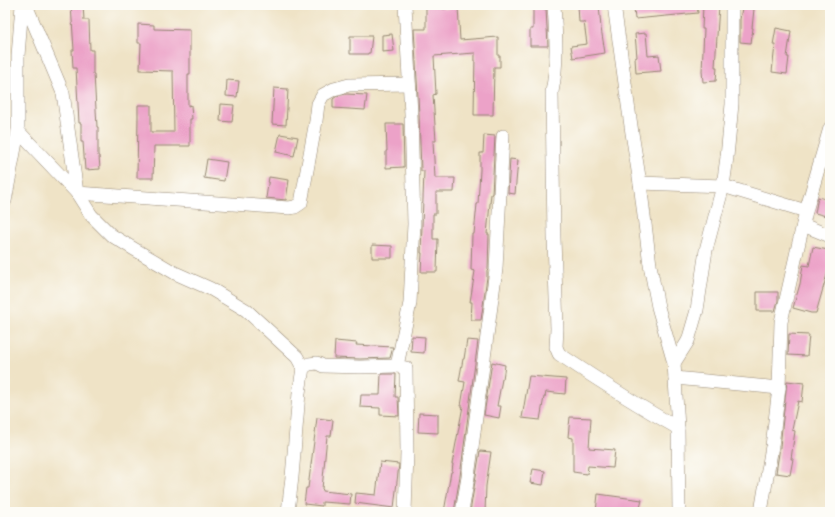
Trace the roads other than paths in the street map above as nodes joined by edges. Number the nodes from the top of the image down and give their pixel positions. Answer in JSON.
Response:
{"nodes":[{"id":1,"x":22,"y":5,"type":"edge"},
{"id":2,"x":26,"y":5,"type":"edge"},
{"id":3,"x":405,"y":5,"type":"edge"},
{"id":4,"x":554,"y":5,"type":"edge"},
{"id":5,"x":614,"y":5,"type":"edge"},
{"id":6,"x":732,"y":5,"type":"edge"},
{"id":7,"x":409,"y":84,"type":"junction"},
{"id":8,"x":830,"y":128,"type":"edge"},
{"id":9,"x":18,"y":131,"type":"junction"},
{"id":10,"x":503,"y":136,"type":"dead end"},
{"id":11,"x":640,"y":183,"type":"junction"},
{"id":12,"x":723,"y":186,"type":"junction"},
{"id":13,"x":77,"y":193,"type":"junction"},
{"id":14,"x":5,"y":201,"type":"edge"},
{"id":15,"x":806,"y":210,"type":"junction"},
{"id":16,"x":803,"y":225,"type":"junction"},
{"id":17,"x":830,"y":236,"type":"edge"},
{"id":18,"x":674,"y":363,"type":"junction"},
{"id":19,"x":397,"y":366,"type":"junction"},
{"id":20,"x":303,"y":368,"type":"junction"},
{"id":21,"x":675,"y":378,"type":"junction"},
{"id":22,"x":779,"y":388,"type":"junction"},
{"id":23,"x":678,"y":428,"type":"junction"},
{"id":24,"x":676,"y":511,"type":"edge"},
{"id":25,"x":288,"y":512,"type":"edge"},
{"id":26,"x":405,"y":512,"type":"edge"},
{"id":27,"x":462,"y":512,"type":"edge"},
{"id":28,"x":761,"y":512,"type":"edge"}],
"edges":[{"from":1,"to":9,"type":"street"},
{"from":2,"to":13,"type":"street"},
{"from":3,"to":7,"type":"street"},
{"from":4,"to":23,"type":"street"},
{"from":5,"to":11,"type":"street"},
{"from":6,"to":12,"type":"street"},
{"from":7,"to":13,"type":"street"},
{"from":7,"to":19,"type":"street"},
{"from":8,"to":15,"type":"street"},
{"from":9,"to":13,"type":"street"},
{"from":9,"to":14,"type":"street"},
{"from":10,"to":27,"type":"street"},
{"from":11,"to":12,"type":"street"},
{"from":11,"to":18,"type":"street"},
{"from":12,"to":15,"type":"street"},
{"from":12,"to":18,"type":"street"},
{"from":13,"to":20,"type":"street"},
{"from":15,"to":16,"type":"street"},
{"from":16,"to":17,"type":"street"},
{"from":16,"to":22,"type":"street"},
{"from":18,"to":21,"type":"street"},
{"from":19,"to":20,"type":"street"},
{"from":19,"to":26,"type":"street"},
{"from":20,"to":25,"type":"street"},
{"from":21,"to":22,"type":"street"},
{"from":21,"to":23,"type":"street"},
{"from":22,"to":28,"type":"street"},
{"from":23,"to":24,"type":"street"}]}
